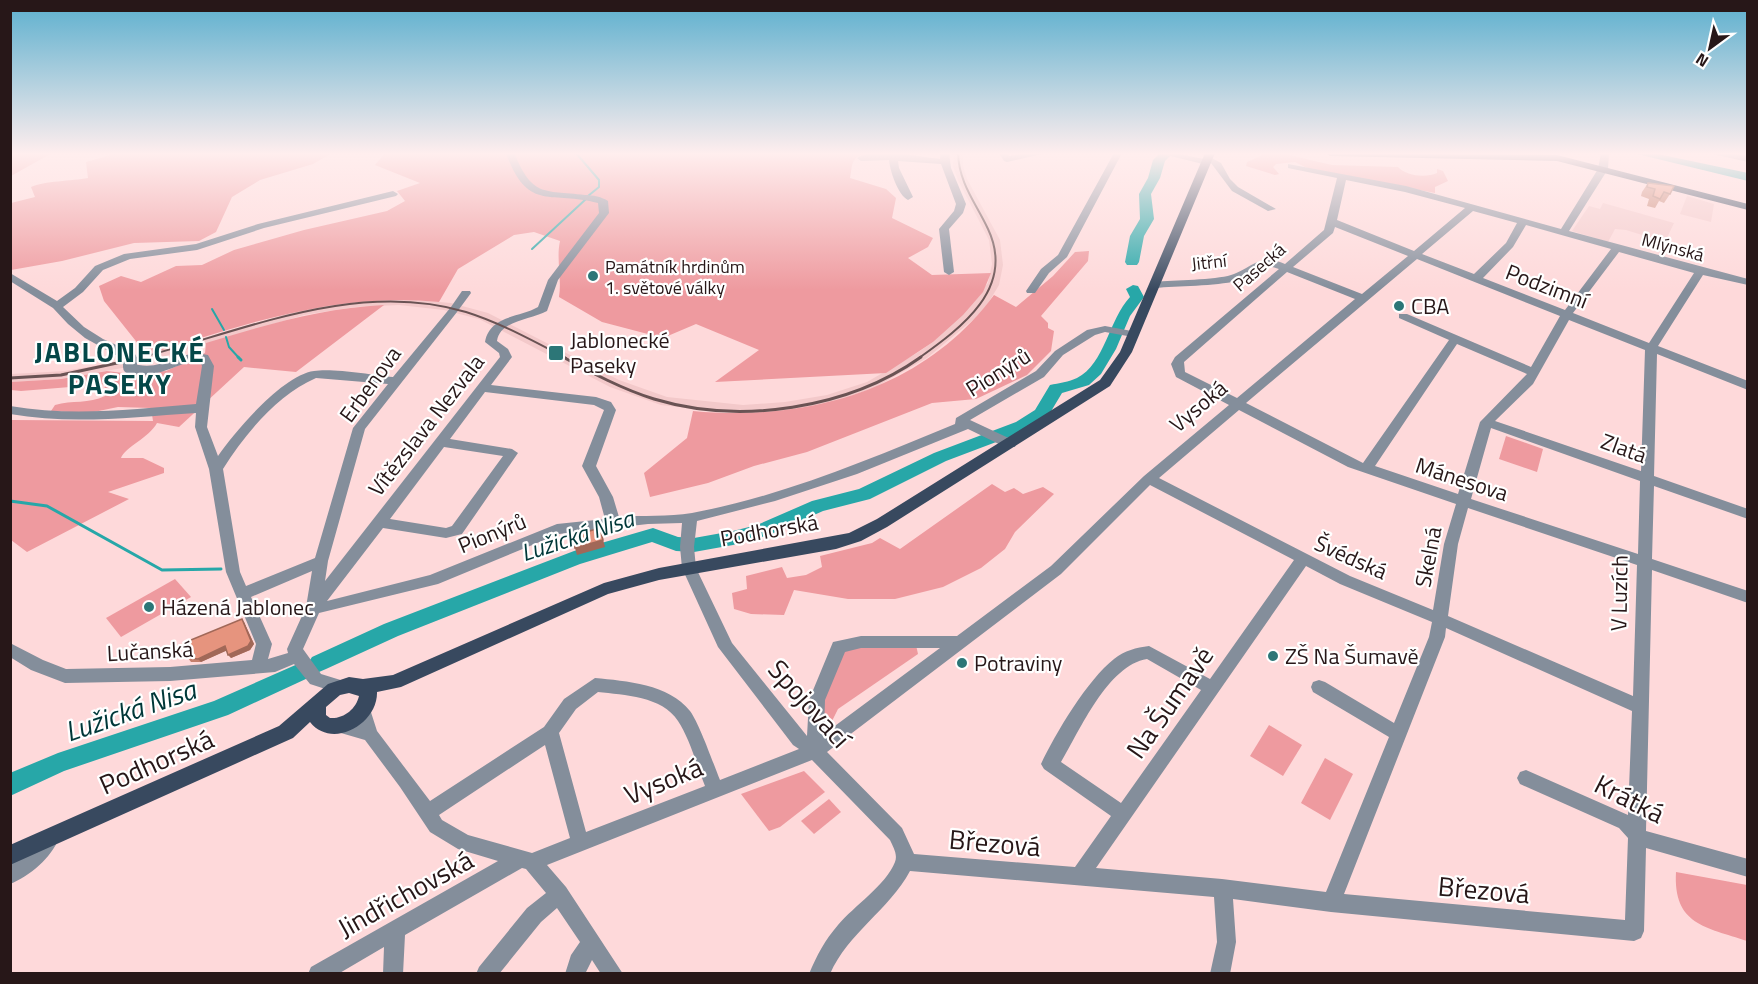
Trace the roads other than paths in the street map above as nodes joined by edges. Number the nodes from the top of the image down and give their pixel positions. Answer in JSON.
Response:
{"nodes":[{"id":1,"x":373,"y":199,"type":"edge"},
{"id":2,"x":597,"y":199,"type":"edge"},
{"id":3,"x":961,"y":199,"type":"edge"},
{"id":4,"x":1093,"y":199,"type":"edge"},
{"id":5,"x":1191,"y":199,"type":"edge"},
{"id":6,"x":1253,"y":199,"type":"edge"},
{"id":7,"x":1337,"y":199,"type":"edge"},
{"id":8,"x":1442,"y":199,"type":"edge"},
{"id":9,"x":1585,"y":199,"type":"edge"},
{"id":10,"x":1717,"y":199,"type":"edge"},
{"id":11,"x":1472,"y":207,"type":"junction"},
{"id":12,"x":1748,"y":207,"type":"edge"},
{"id":13,"x":1271,"y":209,"type":"dead end"},
{"id":14,"x":1523,"y":220,"type":"junction"},
{"id":15,"x":1332,"y":222,"type":"junction"},
{"id":16,"x":1564,"y":232,"type":"junction"},
{"id":17,"x":1617,"y":248,"type":"junction"},
{"id":18,"x":1416,"y":255,"type":"junction"},
{"id":19,"x":1287,"y":267,"type":"junction"},
{"id":20,"x":1700,"y":271,"type":"junction"},
{"id":21,"x":950,"y":272,"type":"dead end"},
{"id":22,"x":10,"y":276,"type":"edge"},
{"id":23,"x":1475,"y":279,"type":"junction"},
{"id":24,"x":1748,"y":282,"type":"edge"},
{"id":25,"x":1155,"y":285,"type":"junction"},
{"id":26,"x":1031,"y":291,"type":"dead end"},
{"id":27,"x":466,"y":293,"type":"dead end"},
{"id":28,"x":1364,"y":299,"type":"junction"},
{"id":29,"x":57,"y":306,"type":"junction"},
{"id":30,"x":1567,"y":314,"type":"junction"},
{"id":31,"x":1403,"y":316,"type":"dead end"},
{"id":32,"x":1129,"y":333,"type":"junction"},
{"id":33,"x":1455,"y":339,"type":"junction"},
{"id":34,"x":1651,"y":348,"type":"junction"},
{"id":35,"x":1178,"y":370,"type":"joint"},
{"id":36,"x":1534,"y":373,"type":"junction"},
{"id":37,"x":397,"y":381,"type":"junction"},
{"id":38,"x":1748,"y":386,"type":"edge"},
{"id":39,"x":482,"y":388,"type":"junction"},
{"id":40,"x":1237,"y":405,"type":"junction"},
{"id":41,"x":202,"y":408,"type":"junction"},
{"id":42,"x":10,"y":410,"type":"edge"},
{"id":43,"x":1486,"y":422,"type":"junction"},
{"id":44,"x":962,"y":426,"type":"junction"},
{"id":45,"x":441,"y":442,"type":"junction"},
{"id":46,"x":1010,"y":444,"type":"junction"},
{"id":47,"x":216,"y":469,"type":"junction"},
{"id":48,"x":1366,"y":470,"type":"junction"},
{"id":49,"x":1149,"y":479,"type":"junction"},
{"id":50,"x":1646,"y":479,"type":"junction"},
{"id":51,"x":1463,"y":501,"type":"junction"},
{"id":52,"x":1748,"y":514,"type":"edge"},
{"id":53,"x":690,"y":518,"type":"junction"},
{"id":54,"x":380,"y":522,"type":"junction"},
{"id":55,"x":614,"y":524,"type":"junction"},
{"id":56,"x":1302,"y":560,"type":"junction"},
{"id":57,"x":321,"y":561,"type":"junction"},
{"id":58,"x":1644,"y":562,"type":"junction"},
{"id":59,"x":689,"y":568,"type":"junction"},
{"id":60,"x":242,"y":594,"type":"junction"},
{"id":61,"x":1748,"y":597,"type":"edge"},
{"id":62,"x":314,"y":607,"type":"junction"},
{"id":63,"x":1441,"y":620,"type":"junction"},
{"id":64,"x":958,"y":642,"type":"junction"},
{"id":65,"x":10,"y":649,"type":"edge"},
{"id":66,"x":258,"y":666,"type":"junction"},
{"id":67,"x":307,"y":669,"type":"junction"},
{"id":68,"x":341,"y":687,"type":"junction"},
{"id":69,"x":1319,"y":687,"type":"dead end"},
{"id":70,"x":1212,"y":688,"type":"junction"},
{"id":71,"x":364,"y":701,"type":"junction"},
{"id":72,"x":319,"y":703,"type":"junction"},
{"id":73,"x":1640,"y":707,"type":"junction"},
{"id":74,"x":332,"y":725,"type":"junction"},
{"id":75,"x":286,"y":732,"type":"junction"},
{"id":76,"x":550,"y":732,"type":"junction"},
{"id":77,"x":1398,"y":734,"type":"junction"},
{"id":78,"x":370,"y":735,"type":"junction"},
{"id":79,"x":815,"y":751,"type":"junction"},
{"id":80,"x":1526,"y":778,"type":"dead end"},
{"id":81,"x":715,"y":788,"type":"junction"},
{"id":82,"x":426,"y":814,"type":"junction"},
{"id":83,"x":1123,"y":814,"type":"junction"},
{"id":84,"x":51,"y":837,"type":"junction"},
{"id":85,"x":1638,"y":837,"type":"junction"},
{"id":86,"x":580,"y":843,"type":"junction"},
{"id":87,"x":10,"y":855,"type":"edge"},
{"id":88,"x":525,"y":861,"type":"junction"},
{"id":89,"x":905,"y":862,"type":"junction"},
{"id":90,"x":1748,"y":868,"type":"edge"},
{"id":91,"x":10,"y":875,"type":"edge"},
{"id":92,"x":1080,"y":876,"type":"junction"},
{"id":93,"x":1222,"y":888,"type":"junction"},
{"id":94,"x":559,"y":894,"type":"junction"},
{"id":95,"x":1331,"y":902,"type":"junction"},
{"id":96,"x":395,"y":929,"type":"junction"},
{"id":97,"x":1634,"y":931,"type":"joint"},
{"id":98,"x":592,"y":942,"type":"junction"},
{"id":99,"x":318,"y":974,"type":"edge"},
{"id":100,"x":393,"y":974,"type":"edge"},
{"id":101,"x":486,"y":974,"type":"edge"},
{"id":102,"x":575,"y":974,"type":"edge"},
{"id":103,"x":613,"y":974,"type":"edge"},
{"id":104,"x":819,"y":974,"type":"edge"},
{"id":105,"x":1220,"y":974,"type":"edge"}],
"edges":[{"from":1,"to":29,"type":"street"},
{"from":2,"to":39,"type":"street","name":"Vítězslava Nezvala"},
{"from":3,"to":21,"type":"street"},
{"from":4,"to":26,"type":"street"},
{"from":5,"to":25,"type":"main road","name":"Podhorská"},
{"from":6,"to":13,"type":"street"},
{"from":7,"to":15,"type":"street","name":"Pasecká"},
{"from":8,"to":11,"type":"street","name":"Mlýnská"},
{"from":9,"to":16,"type":"street"},
{"from":10,"to":12,"type":"main road"},
{"from":11,"to":14,"type":"street","name":"Mlýnská"},
{"from":11,"to":18,"type":"street","name":"Vysoká"},
{"from":14,"to":16,"type":"street","name":"Mlýnská"},
{"from":14,"to":23,"type":"street"},
{"from":15,"to":18,"type":"street","name":"Podzimní"},
{"from":15,"to":19,"type":"street","name":"Pasecká"},
{"from":16,"to":17,"type":"street","name":"Mlýnská"},
{"from":17,"to":20,"type":"street","name":"Mlýnská"},
{"from":17,"to":30,"type":"street","name":"Skelná"},
{"from":18,"to":23,"type":"street","name":"Podzimní"},
{"from":18,"to":28,"type":"street","name":"Vysoká"},
{"from":19,"to":25,"type":"street","name":"Jitřní"},
{"from":19,"to":28,"type":"street","name":"Jitřní"},
{"from":19,"to":35,"type":"street","name":"Pasecká"},
{"from":20,"to":24,"type":"street","name":"Mlýnská"},
{"from":20,"to":34,"type":"street"},
{"from":22,"to":29,"type":"street"},
{"from":23,"to":30,"type":"street","name":"Podzimní"},
{"from":25,"to":32,"type":"main road","name":"Podhorská"},
{"from":27,"to":37,"type":"street","name":"Erbenova"},
{"from":28,"to":40,"type":"street","name":"Vysoká"},
{"from":29,"to":41,"type":"street"},
{"from":30,"to":34,"type":"street","name":"Podzimní"},
{"from":30,"to":36,"type":"street","name":"Skelná"},
{"from":31,"to":33,"type":"street"},
{"from":32,"to":44,"type":"street","name":"Pionýrů"},
{"from":32,"to":46,"type":"main road","name":"Podhorská"},
{"from":33,"to":36,"type":"street"},
{"from":33,"to":48,"type":"street"},
{"from":34,"to":38,"type":"street","name":"Podzimní"},
{"from":34,"to":50,"type":"street","name":"V Luzích"},
{"from":35,"to":40,"type":"street","name":"Mánesova"},
{"from":36,"to":43,"type":"street","name":"Skelná"},
{"from":37,"to":47,"type":"street"},
{"from":37,"to":57,"type":"street","name":"Erbenova"},
{"from":39,"to":45,"type":"street","name":"Vítězslava Nezvala"},
{"from":39,"to":55,"type":"street"},
{"from":40,"to":48,"type":"street","name":"Mánesova"},
{"from":40,"to":49,"type":"street","name":"Vysoká"},
{"from":41,"to":42,"type":"street"},
{"from":41,"to":47,"type":"street"},
{"from":43,"to":50,"type":"street","name":"Zlatá"},
{"from":43,"to":51,"type":"street","name":"Skelná"},
{"from":44,"to":46,"type":"street","name":"Pionýrů"},
{"from":44,"to":53,"type":"street","name":"Pionýrů"},
{"from":45,"to":54,"type":"street","name":"Vítězslava Nezvala"},
{"from":45,"to":54,"type":"street"},
{"from":46,"to":59,"type":"main road","name":"Podhorská"},
{"from":47,"to":60,"type":"street"},
{"from":48,"to":51,"type":"street","name":"Mánesova"},
{"from":49,"to":56,"type":"street","name":"Švédská"},
{"from":49,"to":64,"type":"street","name":"Vysoká"},
{"from":50,"to":52,"type":"street","name":"Zlatá"},
{"from":50,"to":58,"type":"street","name":"V Luzích"},
{"from":51,"to":58,"type":"street","name":"Mánesova"},
{"from":51,"to":63,"type":"street","name":"Skelná"},
{"from":53,"to":55,"type":"street","name":"Pionýrů"},
{"from":53,"to":59,"type":"street"},
{"from":54,"to":62,"type":"street","name":"Vítězslava Nezvala"},
{"from":55,"to":62,"type":"street","name":"Pionýrů"},
{"from":56,"to":63,"type":"street","name":"Švédská"},
{"from":56,"to":70,"type":"street","name":"Na Šumavě"},
{"from":57,"to":60,"type":"street"},
{"from":57,"to":62,"type":"street","name":"Erbenova"},
{"from":58,"to":61,"type":"street","name":"Mánesova"},
{"from":58,"to":73,"type":"street","name":"V Luzích"},
{"from":59,"to":71,"type":"main road","name":"Podhorská"},
{"from":59,"to":79,"type":"street","name":"Spojovací"},
{"from":60,"to":66,"type":"street"},
{"from":62,"to":67,"type":"street"},
{"from":63,"to":73,"type":"street","name":"Švédská"},
{"from":63,"to":77,"type":"street","name":"Skelná"},
{"from":64,"to":79,"type":"street","name":"Vysoká"},
{"from":64,"to":79,"type":"street"},
{"from":65,"to":66,"type":"street","name":"Lučanská"},
{"from":66,"to":67,"type":"street","name":"Lučanská"},
{"from":67,"to":68,"type":"street"},
{"from":67,"to":72,"type":"street"},
{"from":68,"to":71,"type":"main road"},
{"from":68,"to":72,"type":"main road","name":"Podhorská"},
{"from":69,"to":77,"type":"street"},
{"from":70,"to":83,"type":"street","name":"Na Šumavě"},
{"from":70,"to":83,"type":"street"},
{"from":71,"to":74,"type":"main road"},
{"from":71,"to":78,"type":"street"},
{"from":72,"to":74,"type":"main road"},
{"from":72,"to":75,"type":"main road","name":"Podhorská"},
{"from":73,"to":85,"type":"street","name":"V Luzích"},
{"from":74,"to":75,"type":"main road"},
{"from":74,"to":78,"type":"street"},
{"from":75,"to":84,"type":"main road","name":"Podhorská"},
{"from":76,"to":81,"type":"street"},
{"from":76,"to":82,"type":"street"},
{"from":76,"to":86,"type":"street"},
{"from":77,"to":95,"type":"street","name":"Skelná"},
{"from":78,"to":82,"type":"street"},
{"from":79,"to":81,"type":"street","name":"Vysoká"},
{"from":79,"to":89,"type":"street","name":"Spojovací"},
{"from":80,"to":85,"type":"street","name":"Krátká"},
{"from":81,"to":86,"type":"street","name":"Vysoká"},
{"from":82,"to":88,"type":"street"},
{"from":83,"to":92,"type":"street","name":"Na Šumavě"},
{"from":84,"to":87,"type":"main road","name":"Podhorská"},
{"from":84,"to":91,"type":"street"},
{"from":85,"to":90,"type":"street","name":"Krátká"},
{"from":85,"to":97,"type":"street","name":"V Luzích"},
{"from":86,"to":88,"type":"street","name":"Vysoká"},
{"from":88,"to":94,"type":"street"},
{"from":88,"to":96,"type":"street","name":"Jindřichovská"},
{"from":89,"to":92,"type":"street","name":"Březová"},
{"from":89,"to":104,"type":"street"},
{"from":92,"to":93,"type":"street","name":"Březová"},
{"from":93,"to":95,"type":"street","name":"Březová"},
{"from":93,"to":105,"type":"street"},
{"from":94,"to":98,"type":"street"},
{"from":94,"to":101,"type":"street"},
{"from":95,"to":97,"type":"street","name":"Březová"},
{"from":96,"to":99,"type":"street","name":"Jindřichovská"},
{"from":96,"to":100,"type":"street"},
{"from":98,"to":102,"type":"street"},
{"from":98,"to":103,"type":"street"}]}
